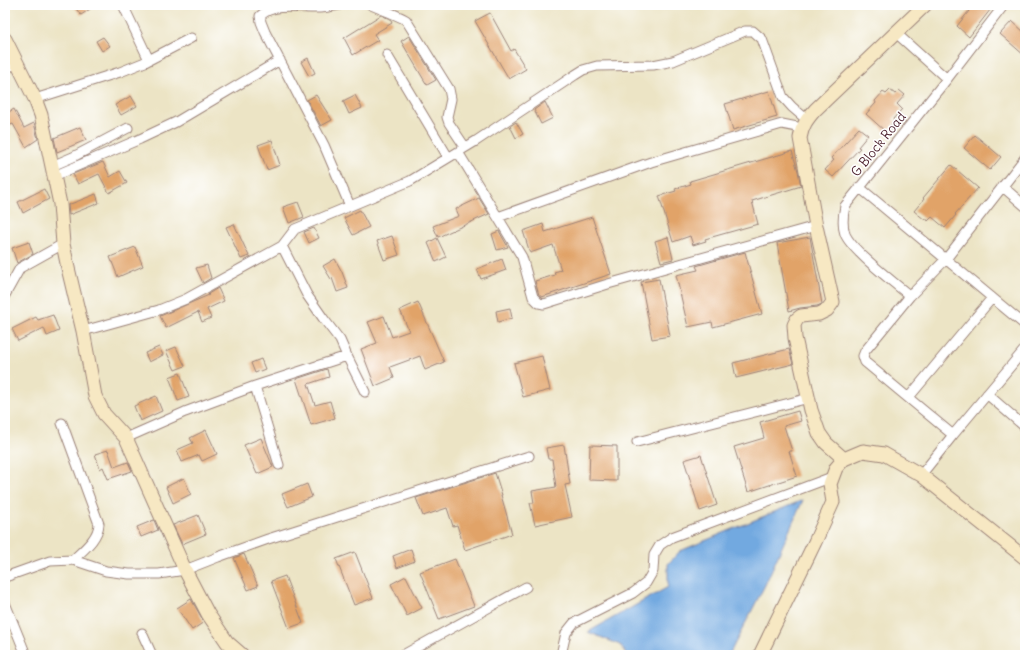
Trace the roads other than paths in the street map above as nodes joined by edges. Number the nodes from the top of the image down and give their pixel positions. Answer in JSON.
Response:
{"nodes":[{"id":1,"x":124,"y":5,"type":"edge"},
{"id":2,"x":339,"y":5,"type":"edge"},
{"id":3,"x":371,"y":5,"type":"edge"},
{"id":4,"x":925,"y":5,"type":"edge"},
{"id":5,"x":1004,"y":5,"type":"edge"},
{"id":6,"x":896,"y":33,"type":"junction"},
{"id":7,"x":191,"y":38,"type":"dead end"},
{"id":8,"x":5,"y":39,"type":"edge"},
{"id":9,"x":387,"y":55,"type":"dead end"},
{"id":10,"x":149,"y":60,"type":"junction"},
{"id":11,"x":280,"y":60,"type":"junction"},
{"id":12,"x":17,"y":63,"type":"junction"},
{"id":13,"x":5,"y":69,"type":"edge"},
{"id":14,"x":948,"y":79,"type":"junction"},
{"id":15,"x":35,"y":99,"type":"junction"},
{"id":16,"x":804,"y":124,"type":"junction"},
{"id":17,"x":128,"y":128,"type":"dead end"},
{"id":18,"x":462,"y":150,"type":"junction"},
{"id":19,"x":448,"y":157,"type":"junction"},
{"id":20,"x":1025,"y":158,"type":"edge"},
{"id":21,"x":53,"y":171,"type":"junction"},
{"id":22,"x":1002,"y":186,"type":"junction"},
{"id":23,"x":859,"y":188,"type":"junction"},
{"id":24,"x":350,"y":206,"type":"junction"},
{"id":25,"x":1025,"y":206,"type":"edge"},
{"id":26,"x":498,"y":217,"type":"junction"},
{"id":27,"x":816,"y":226,"type":"junction"},
{"id":28,"x":63,"y":244,"type":"junction"},
{"id":29,"x":282,"y":246,"type":"junction"},
{"id":30,"x":946,"y":259,"type":"junction"},
{"id":31,"x":5,"y":294,"type":"edge"},
{"id":32,"x":910,"y":296,"type":"junction"},
{"id":33,"x":992,"y":298,"type":"junction"},
{"id":34,"x":1025,"y":325,"type":"edge"},
{"id":35,"x":83,"y":331,"type":"junction"},
{"id":36,"x":1025,"y":349,"type":"edge"},
{"id":37,"x":347,"y":356,"type":"junction"},
{"id":38,"x":255,"y":386,"type":"junction"},
{"id":39,"x":365,"y":392,"type":"dead end"},
{"id":40,"x":987,"y":394,"type":"junction"},
{"id":41,"x":909,"y":397,"type":"junction"},
{"id":42,"x":809,"y":398,"type":"junction"},
{"id":43,"x":62,"y":423,"type":"dead end"},
{"id":44,"x":1025,"y":427,"type":"edge"},
{"id":45,"x":953,"y":434,"type":"junction"},
{"id":46,"x":126,"y":438,"type":"junction"},
{"id":47,"x":636,"y":442,"type":"dead end"},
{"id":48,"x":529,"y":456,"type":"dead end"},
{"id":49,"x":844,"y":459,"type":"junction"},
{"id":50,"x":279,"y":465,"type":"dead end"},
{"id":51,"x":921,"y":475,"type":"junction"},
{"id":52,"x":832,"y":477,"type":"junction"},
{"id":53,"x":1025,"y":558,"type":"edge"},
{"id":54,"x":73,"y":560,"type":"junction"},
{"id":55,"x":185,"y":570,"type":"junction"},
{"id":56,"x":5,"y":578,"type":"edge"},
{"id":57,"x":526,"y":587,"type":"dead end"},
{"id":58,"x":5,"y":603,"type":"edge"},
{"id":59,"x":142,"y":633,"type":"dead end"},
{"id":60,"x":26,"y":655,"type":"edge"},
{"id":61,"x":152,"y":655,"type":"edge"},
{"id":62,"x":242,"y":655,"type":"edge"},
{"id":63,"x":403,"y":655,"type":"edge"},
{"id":64,"x":561,"y":655,"type":"edge"},
{"id":65,"x":760,"y":655,"type":"edge"}],
"edges":[{"from":1,"to":10,"type":"street"},
{"from":2,"to":11,"type":"street"},
{"from":3,"to":18,"type":"street"},
{"from":4,"to":6,"type":"street"},
{"from":5,"to":14,"type":"street","name":"G Block Road"},
{"from":6,"to":14,"type":"street"},
{"from":6,"to":16,"type":"street"},
{"from":7,"to":10,"type":"street"},
{"from":8,"to":12,"type":"street"},
{"from":9,"to":19,"type":"street"},
{"from":10,"to":15,"type":"street"},
{"from":11,"to":21,"type":"street"},
{"from":11,"to":24,"type":"street"},
{"from":12,"to":13,"type":"street"},
{"from":12,"to":15,"type":"street"},
{"from":14,"to":23,"type":"street","name":"G Block Road"},
{"from":15,"to":21,"type":"street"},
{"from":16,"to":18,"type":"street"},
{"from":16,"to":26,"type":"street"},
{"from":16,"to":27,"type":"street"},
{"from":17,"to":21,"type":"street"},
{"from":18,"to":19,"type":"street"},
{"from":18,"to":26,"type":"street"},
{"from":19,"to":24,"type":"street"},
{"from":20,"to":22,"type":"street"},
{"from":21,"to":28,"type":"street"},
{"from":22,"to":25,"type":"street"},
{"from":22,"to":30,"type":"street"},
{"from":23,"to":30,"type":"street"},
{"from":23,"to":32,"type":"street","name":"G Block Road"},
{"from":24,"to":29,"type":"street"},
{"from":26,"to":27,"type":"street"},
{"from":27,"to":42,"type":"street"},
{"from":28,"to":31,"type":"street"},
{"from":28,"to":35,"type":"street"},
{"from":29,"to":35,"type":"street"},
{"from":29,"to":37,"type":"street"},
{"from":30,"to":32,"type":"street"},
{"from":30,"to":33,"type":"street"},
{"from":32,"to":41,"type":"street"},
{"from":33,"to":34,"type":"street"},
{"from":33,"to":41,"type":"street"},
{"from":35,"to":46,"type":"street"},
{"from":36,"to":40,"type":"street"},
{"from":37,"to":38,"type":"street"},
{"from":37,"to":39,"type":"street"},
{"from":38,"to":46,"type":"street"},
{"from":38,"to":50,"type":"street"},
{"from":40,"to":44,"type":"street"},
{"from":40,"to":45,"type":"street"},
{"from":41,"to":45,"type":"street"},
{"from":42,"to":47,"type":"street"},
{"from":42,"to":49,"type":"street"},
{"from":43,"to":54,"type":"street"},
{"from":45,"to":51,"type":"street"},
{"from":46,"to":55,"type":"street"},
{"from":48,"to":55,"type":"street"},
{"from":49,"to":51,"type":"street"},
{"from":49,"to":52,"type":"street"},
{"from":51,"to":53,"type":"street"},
{"from":52,"to":64,"type":"street"},
{"from":52,"to":65,"type":"street"},
{"from":54,"to":55,"type":"street"},
{"from":54,"to":56,"type":"street"},
{"from":55,"to":62,"type":"street"},
{"from":57,"to":63,"type":"street"},
{"from":58,"to":60,"type":"street"},
{"from":59,"to":61,"type":"street"}]}
